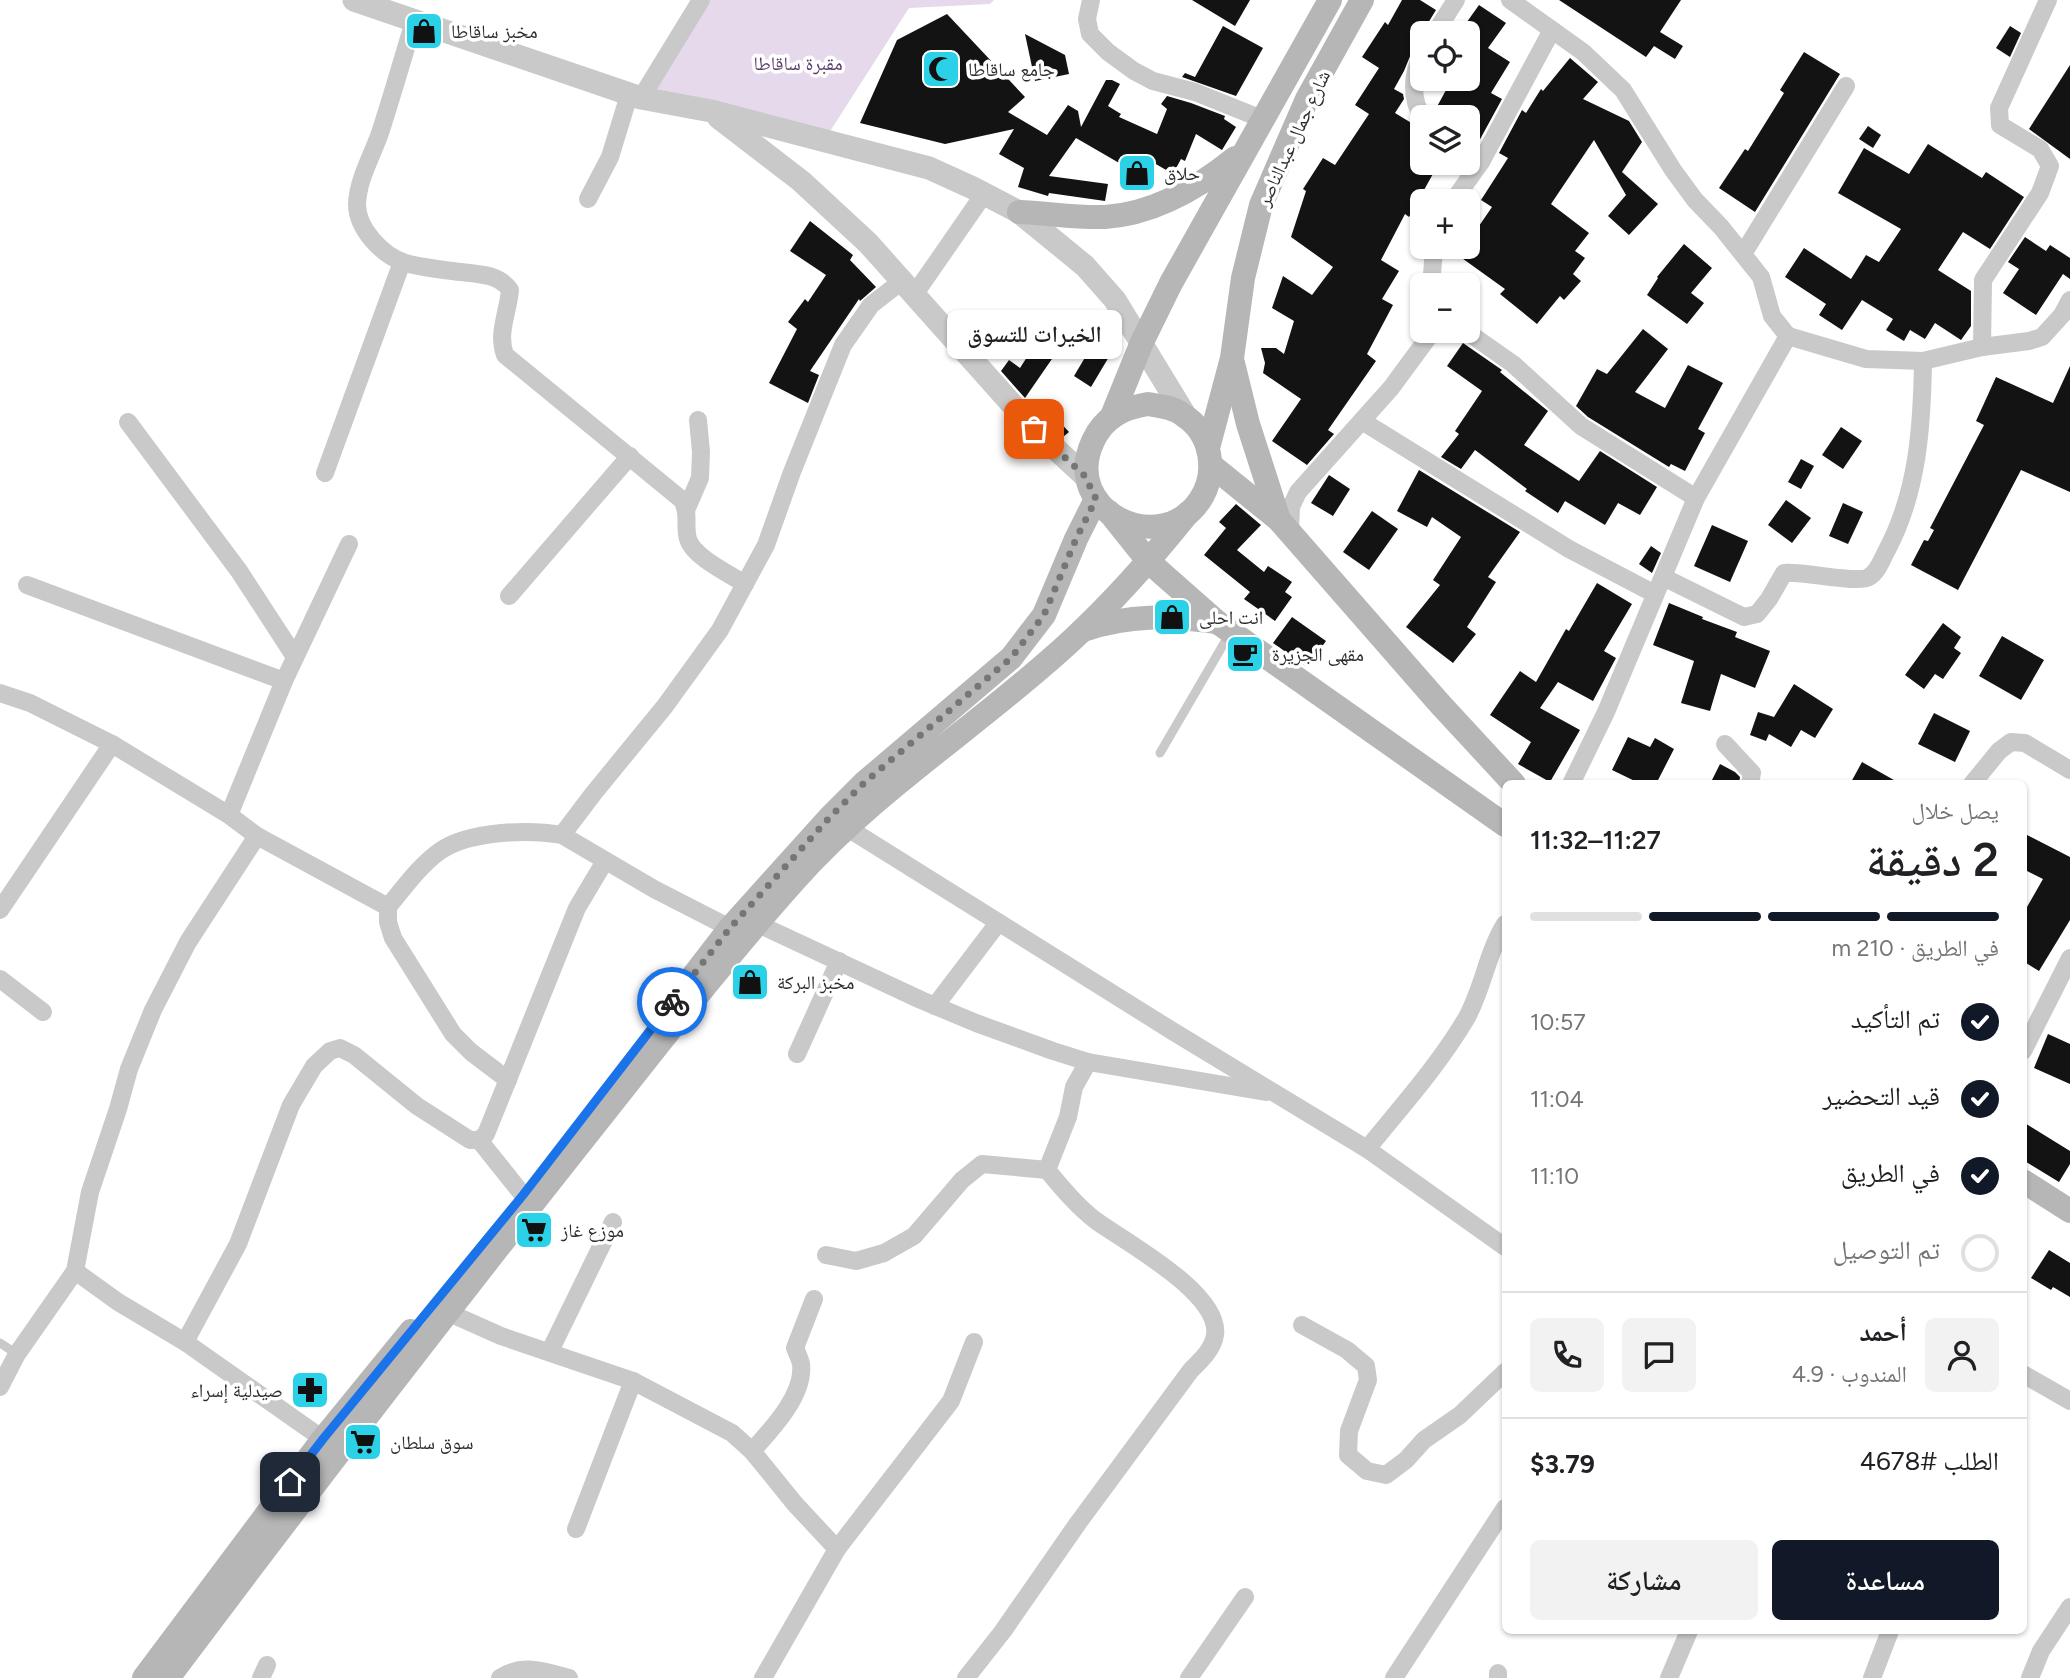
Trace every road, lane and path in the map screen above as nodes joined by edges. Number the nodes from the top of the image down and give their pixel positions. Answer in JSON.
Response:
{"nodes":[{"id":1,"x":354,"y":0,"type":"edge"},
{"id":2,"x":701,"y":0,"type":"edge"},
{"id":3,"x":1091,"y":0,"type":"edge"},
{"id":4,"x":1330,"y":0,"type":"edge"},
{"id":5,"x":1362,"y":0,"type":"edge"},
{"id":6,"x":1456,"y":0,"type":"edge"},
{"id":7,"x":1510,"y":0,"type":"edge"},
{"id":8,"x":2048,"y":0,"type":"edge"},
{"id":9,"x":414,"y":21,"type":"junction"},
{"id":10,"x":1443,"y":21,"type":"edge"},
{"id":11,"x":1552,"y":30,"type":"junction"},
{"id":12,"x":1846,"y":86,"type":"dead end"},
{"id":13,"x":635,"y":96,"type":"junction"},
{"id":14,"x":712,"y":111,"type":"junction"},
{"id":15,"x":1262,"y":119,"type":"junction"},
{"id":16,"x":1246,"y":149,"type":"junction"},
{"id":17,"x":1480,"y":150,"type":"edge"},
{"id":18,"x":984,"y":194,"type":"junction"},
{"id":19,"x":588,"y":199,"type":"dead end"},
{"id":20,"x":1019,"y":212,"type":"junction"},
{"id":21,"x":1743,"y":254,"type":"junction"},
{"id":22,"x":402,"y":262,"type":"junction"},
{"id":23,"x":908,"y":288,"type":"junction"},
{"id":24,"x":2070,"y":300,"type":"edge"},
{"id":25,"x":1788,"y":336,"type":"junction"},
{"id":26,"x":1480,"y":341,"type":"edge"},
{"id":27,"x":1142,"y":342,"type":"junction"},
{"id":28,"x":1424,"y":343,"type":"edge"},
{"id":29,"x":1982,"y":347,"type":"junction"},
{"id":30,"x":1232,"y":358,"type":"junction"},
{"id":31,"x":1923,"y":361,"type":"junction"},
{"id":32,"x":1185,"y":415,"type":"junction"},
{"id":33,"x":1112,"y":416,"type":"junction"},
{"id":34,"x":698,"y":420,"type":"dead end"},
{"id":35,"x":1362,"y":421,"type":"junction"},
{"id":36,"x":128,"y":422,"type":"dead end"},
{"id":37,"x":630,"y":456,"type":"junction"},
{"id":38,"x":1209,"y":457,"type":"junction"},
{"id":39,"x":326,"y":473,"type":"dead end"},
{"id":40,"x":1085,"y":476,"type":"junction"},
{"id":41,"x":1696,"y":498,"type":"junction"},
{"id":42,"x":1102,"y":506,"type":"junction"},
{"id":43,"x":687,"y":508,"type":"junction"},
{"id":44,"x":1188,"y":513,"type":"junction"},
{"id":45,"x":1285,"y":526,"type":"junction"},
{"id":46,"x":349,"y":544,"type":"dead end"},
{"id":47,"x":1149,"y":562,"type":"junction"},
{"id":48,"x":1663,"y":577,"type":"junction"},
{"id":49,"x":745,"y":584,"type":"junction"},
{"id":50,"x":26,"y":585,"type":"dead end"},
{"id":51,"x":1655,"y":594,"type":"junction"},
{"id":52,"x":509,"y":596,"type":"dead end"},
{"id":53,"x":1224,"y":627,"type":"junction"},
{"id":54,"x":1082,"y":630,"type":"junction"},
{"id":55,"x":295,"y":657,"type":"junction"},
{"id":56,"x":284,"y":681,"type":"junction"},
{"id":57,"x":0,"y":693,"type":"edge"},
{"id":58,"x":112,"y":744,"type":"junction"},
{"id":59,"x":1725,"y":744,"type":"dead end"},
{"id":60,"x":1160,"y":753,"type":"dead end"},
{"id":61,"x":2070,"y":770,"type":"edge"},
{"id":62,"x":1510,"y":780,"type":"edge"},
{"id":63,"x":1573,"y":780,"type":"edge"},
{"id":64,"x":1751,"y":780,"type":"edge"},
{"id":65,"x":1975,"y":780,"type":"edge"},
{"id":66,"x":229,"y":815,"type":"junction"},
{"id":67,"x":1502,"y":823,"type":"edge"},
{"id":68,"x":846,"y":827,"type":"junction"},
{"id":69,"x":562,"y":835,"type":"junction"},
{"id":70,"x":257,"y":836,"type":"junction"},
{"id":71,"x":605,"y":861,"type":"junction"},
{"id":72,"x":388,"y":906,"type":"junction"},
{"id":73,"x":0,"y":911,"type":"edge"},
{"id":74,"x":998,"y":922,"type":"junction"},
{"id":75,"x":758,"y":924,"type":"junction"},
{"id":76,"x":730,"y":928,"type":"junction"},
{"id":77,"x":1502,"y":929,"type":"edge"},
{"id":78,"x":2070,"y":958,"type":"edge"},
{"id":79,"x":839,"y":961,"type":"junction"},
{"id":80,"x":0,"y":979,"type":"edge"},
{"id":81,"x":935,"y":1006,"type":"junction"},
{"id":82,"x":43,"y":1012,"type":"dead end"},
{"id":83,"x":2027,"y":1043,"type":"edge"},
{"id":84,"x":797,"y":1054,"type":"dead end"},
{"id":85,"x":1088,"y":1062,"type":"junction"},
{"id":86,"x":508,"y":1080,"type":"junction"},
{"id":87,"x":1278,"y":1094,"type":"junction"},
{"id":88,"x":479,"y":1140,"type":"junction"},
{"id":89,"x":1367,"y":1149,"type":"junction"},
{"id":90,"x":1047,"y":1170,"type":"junction"},
{"id":91,"x":2027,"y":1184,"type":"edge"},
{"id":92,"x":523,"y":1195,"type":"junction"},
{"id":93,"x":2027,"y":1203,"type":"edge"},
{"id":94,"x":2070,"y":1211,"type":"edge"},
{"id":95,"x":613,"y":1222,"type":"dead end"},
{"id":96,"x":2070,"y":1230,"type":"edge"},
{"id":97,"x":1502,"y":1245,"type":"edge"},
{"id":98,"x":827,"y":1255,"type":"dead end"},
{"id":99,"x":75,"y":1271,"type":"junction"},
{"id":100,"x":814,"y":1299,"type":"dead end"},
{"id":101,"x":447,"y":1312,"type":"junction"},
{"id":102,"x":1302,"y":1325,"type":"dead end"},
{"id":103,"x":185,"y":1342,"type":"junction"},
{"id":104,"x":974,"y":1342,"type":"dead end"},
{"id":105,"x":0,"y":1343,"type":"edge"},
{"id":106,"x":550,"y":1351,"type":"junction"},
{"id":107,"x":17,"y":1354,"type":"junction"},
{"id":108,"x":1502,"y":1375,"type":"edge"},
{"id":109,"x":2027,"y":1376,"type":"edge"},
{"id":110,"x":633,"y":1381,"type":"junction"},
{"id":111,"x":0,"y":1387,"type":"edge"},
{"id":112,"x":2070,"y":1401,"type":"edge"},
{"id":113,"x":323,"y":1439,"type":"junction"},
{"id":114,"x":752,"y":1451,"type":"junction"},
{"id":115,"x":1502,"y":1512,"type":"edge"},
{"id":116,"x":576,"y":1529,"type":"dead end"},
{"id":117,"x":836,"y":1549,"type":"junction"},
{"id":118,"x":1245,"y":1597,"type":"dead end"},
{"id":119,"x":2070,"y":1607,"type":"edge"},
{"id":120,"x":1688,"y":1634,"type":"edge"},
{"id":121,"x":1889,"y":1634,"type":"edge"},
{"id":122,"x":144,"y":1678,"type":"edge"},
{"id":123,"x":167,"y":1678,"type":"edge"},
{"id":124,"x":500,"y":1678,"type":"edge"},
{"id":125,"x":569,"y":1678,"type":"edge"},
{"id":126,"x":763,"y":1678,"type":"edge"},
{"id":127,"x":965,"y":1678,"type":"edge"},
{"id":128,"x":1189,"y":1678,"type":"edge"},
{"id":129,"x":1394,"y":1678,"type":"edge"},
{"id":130,"x":1669,"y":1678,"type":"edge"},
{"id":131,"x":1872,"y":1678,"type":"edge"},
{"id":132,"x":2030,"y":1678,"type":"edge"}],
"edges":[{"from":1,"to":9,"type":"street"},
{"from":2,"to":13,"type":"street"},
{"from":3,"to":15,"type":"street"},
{"from":4,"to":15,"type":"main road","name":"شارع جمال عبدالناصر"},
{"from":5,"to":30,"type":"main road","name":"شارع جمال عبدالناصر"},
{"from":6,"to":10,"type":"street"},
{"from":7,"to":11,"type":"street"},
{"from":8,"to":29,"type":"street"},
{"from":9,"to":13,"type":"street"},
{"from":9,"to":22,"type":"street"},
{"from":11,"to":17,"type":"street"},
{"from":11,"to":21,"type":"street"},
{"from":12,"to":21,"type":"street"},
{"from":13,"to":14,"type":"street"},
{"from":13,"to":19,"type":"street"},
{"from":14,"to":18,"type":"street"},
{"from":14,"to":23,"type":"street"},
{"from":15,"to":16,"type":"main road","name":"شارع جمال عبدالناصر"},
{"from":16,"to":20,"type":"main road"},
{"from":16,"to":27,"type":"main road","name":"شارع جمال عبدالناصر"},
{"from":18,"to":20,"type":"street"},
{"from":18,"to":23,"type":"street"},
{"from":20,"to":27,"type":"street"},
{"from":21,"to":25,"type":"street"},
{"from":22,"to":37,"type":"street"},
{"from":22,"to":39,"type":"street"},
{"from":23,"to":40,"type":"street"},
{"from":23,"to":49,"type":"street"},
{"from":24,"to":29,"type":"street"},
{"from":25,"to":31,"type":"street"},
{"from":25,"to":41,"type":"street"},
{"from":26,"to":41,"type":"street"},
{"from":27,"to":32,"type":"street"},
{"from":27,"to":33,"type":"main road","name":"شارع جمال عبدالناصر"},
{"from":28,"to":35,"type":"street"},
{"from":29,"to":31,"type":"street"},
{"from":30,"to":38,"type":"main road","name":"شارع جمال عبدالناصر"},
{"from":30,"to":45,"type":"main road"},
{"from":31,"to":48,"type":"street"},
{"from":32,"to":33,"type":"main road"},
{"from":32,"to":38,"type":"main road"},
{"from":33,"to":40,"type":"main road"},
{"from":34,"to":43,"type":"street"},
{"from":35,"to":45,"type":"street"},
{"from":35,"to":51,"type":"street"},
{"from":36,"to":55,"type":"street"},
{"from":37,"to":43,"type":"street"},
{"from":37,"to":52,"type":"street"},
{"from":38,"to":44,"type":"main road"},
{"from":38,"to":45,"type":"main road"},
{"from":40,"to":42,"type":"main road"},
{"from":41,"to":48,"type":"street"},
{"from":42,"to":44,"type":"main road"},
{"from":42,"to":47,"type":"main road"},
{"from":42,"to":76,"type":"main road"},
{"from":43,"to":49,"type":"street"},
{"from":44,"to":47,"type":"main road"},
{"from":45,"to":62,"type":"main road"},
{"from":46,"to":55,"type":"street"},
{"from":47,"to":53,"type":"main road"},
{"from":47,"to":54,"type":"main road"},
{"from":48,"to":51,"type":"street"},
{"from":49,"to":69,"type":"street"},
{"from":50,"to":56,"type":"street"},
{"from":51,"to":63,"type":"street"},
{"from":53,"to":54,"type":"main road"},
{"from":53,"to":60,"type":"lane"},
{"from":53,"to":67,"type":"main road"},
{"from":54,"to":68,"type":"main road"},
{"from":55,"to":56,"type":"street"},
{"from":56,"to":66,"type":"street"},
{"from":57,"to":58,"type":"street"},
{"from":58,"to":66,"type":"street"},
{"from":58,"to":73,"type":"street"},
{"from":59,"to":64,"type":"street"},
{"from":61,"to":65,"type":"street"},
{"from":66,"to":70,"type":"street"},
{"from":68,"to":74,"type":"street"},
{"from":68,"to":75,"type":"main road"},
{"from":69,"to":71,"type":"street"},
{"from":69,"to":72,"type":"street"},
{"from":70,"to":72,"type":"street"},
{"from":70,"to":99,"type":"street"},
{"from":71,"to":76,"type":"street"},
{"from":71,"to":86,"type":"street"},
{"from":72,"to":86,"type":"street"},
{"from":74,"to":81,"type":"street"},
{"from":74,"to":87,"type":"street"},
{"from":75,"to":79,"type":"street"},
{"from":75,"to":101,"type":"main road"},
{"from":76,"to":92,"type":"main road"},
{"from":77,"to":89,"type":"street"},
{"from":78,"to":83,"type":"street"},
{"from":79,"to":81,"type":"street"},
{"from":79,"to":84,"type":"street"},
{"from":80,"to":82,"type":"street"},
{"from":81,"to":85,"type":"street"},
{"from":85,"to":87,"type":"street"},
{"from":85,"to":90,"type":"street"},
{"from":86,"to":88,"type":"street"},
{"from":87,"to":89,"type":"street"},
{"from":88,"to":92,"type":"street"},
{"from":88,"to":103,"type":"street"},
{"from":89,"to":97,"type":"street"},
{"from":90,"to":98,"type":"street"},
{"from":90,"to":127,"type":"street"},
{"from":91,"to":94,"type":"main road"},
{"from":92,"to":113,"type":"main road"},
{"from":93,"to":96,"type":"main road"},
{"from":95,"to":106,"type":"street"},
{"from":99,"to":103,"type":"street"},
{"from":99,"to":107,"type":"street"},
{"from":100,"to":114,"type":"street"},
{"from":101,"to":106,"type":"street"},
{"from":101,"to":123,"type":"main road"},
{"from":102,"to":108,"type":"street"},
{"from":103,"to":113,"type":"street"},
{"from":104,"to":117,"type":"street"},
{"from":105,"to":107,"type":"lane"},
{"from":106,"to":110,"type":"street"},
{"from":107,"to":111,"type":"street"},
{"from":109,"to":112,"type":"street"},
{"from":110,"to":114,"type":"street"},
{"from":110,"to":116,"type":"street"},
{"from":113,"to":122,"type":"main road"},
{"from":114,"to":117,"type":"street"},
{"from":115,"to":129,"type":"street"},
{"from":117,"to":126,"type":"street"},
{"from":118,"to":128,"type":"street"},
{"from":119,"to":132,"type":"street"},
{"from":120,"to":130,"type":"street"},
{"from":121,"to":131,"type":"street"},
{"from":124,"to":125,"type":"street"}]}
